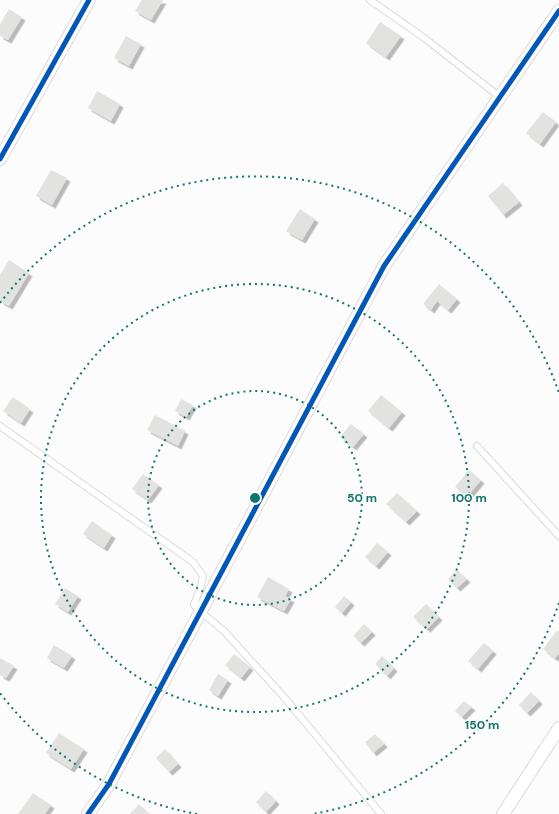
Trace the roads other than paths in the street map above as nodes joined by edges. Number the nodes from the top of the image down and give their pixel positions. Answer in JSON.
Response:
{"nodes":[{"id":1,"x":90,"y":0,"type":"edge"},
{"id":2,"x":370,"y":0,"type":"edge"},
{"id":3,"x":559,"y":11,"type":"edge"},
{"id":4,"x":500,"y":97,"type":"junction"},
{"id":5,"x":0,"y":159,"type":"edge"},
{"id":6,"x":0,"y":426,"type":"edge"},
{"id":7,"x":477,"y":446,"type":"dead end"},
{"id":8,"x":559,"y":536,"type":"edge"},
{"id":9,"x":201,"y":612,"type":"junction"},
{"id":10,"x":559,"y":728,"type":"edge"},
{"id":11,"x":88,"y":814,"type":"edge"},
{"id":12,"x":381,"y":814,"type":"edge"},
{"id":13,"x":503,"y":814,"type":"edge"}],
"edges":[{"from":1,"to":5,"type":"street"},
{"from":2,"to":4,"type":"lane"},
{"from":3,"to":4,"type":"street"},
{"from":4,"to":9,"type":"street"},
{"from":6,"to":9,"type":"lane"},
{"from":7,"to":8,"type":"lane"},
{"from":9,"to":11,"type":"street"},
{"from":9,"to":12,"type":"lane"},
{"from":10,"to":13,"type":"street"}]}
